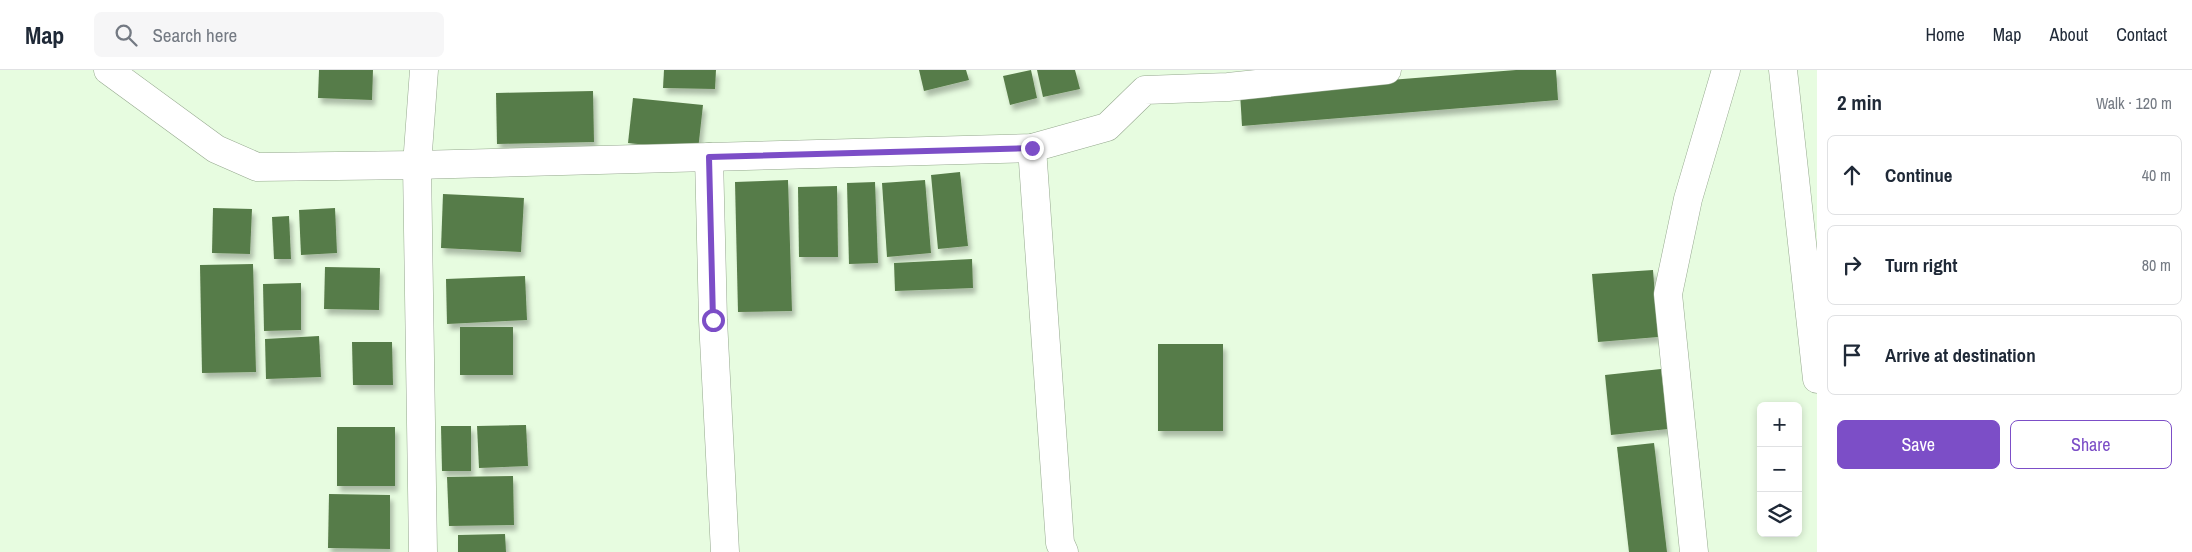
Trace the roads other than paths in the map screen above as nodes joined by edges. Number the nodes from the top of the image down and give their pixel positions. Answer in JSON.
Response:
{"nodes":[{"id":1,"x":108,"y":70,"type":"edge"},
{"id":2,"x":424,"y":70,"type":"edge"},
{"id":3,"x":1387,"y":70,"type":"edge"},
{"id":4,"x":1726,"y":70,"type":"edge"},
{"id":5,"x":1783,"y":70,"type":"edge"},
{"id":6,"x":1143,"y":80,"type":"edge"},
{"id":7,"x":1032,"y":148,"type":"junction"},
{"id":8,"x":709,"y":157,"type":"junction"},
{"id":9,"x":418,"y":165,"type":"junction"},
{"id":10,"x":1817,"y":379,"type":"edge"},
{"id":11,"x":423,"y":552,"type":"edge"},
{"id":12,"x":725,"y":552,"type":"edge"},
{"id":13,"x":1064,"y":552,"type":"edge"},
{"id":14,"x":1694,"y":552,"type":"edge"}],
"edges":[{"from":1,"to":9,"type":"street"},
{"from":2,"to":9,"type":"street"},
{"from":3,"to":6,"type":"street"},
{"from":4,"to":14,"type":"street"},
{"from":5,"to":10,"type":"street"},
{"from":6,"to":7,"type":"street"},
{"from":7,"to":8,"type":"street"},
{"from":7,"to":13,"type":"street"},
{"from":8,"to":9,"type":"street"},
{"from":8,"to":12,"type":"street"},
{"from":9,"to":11,"type":"street"}]}
